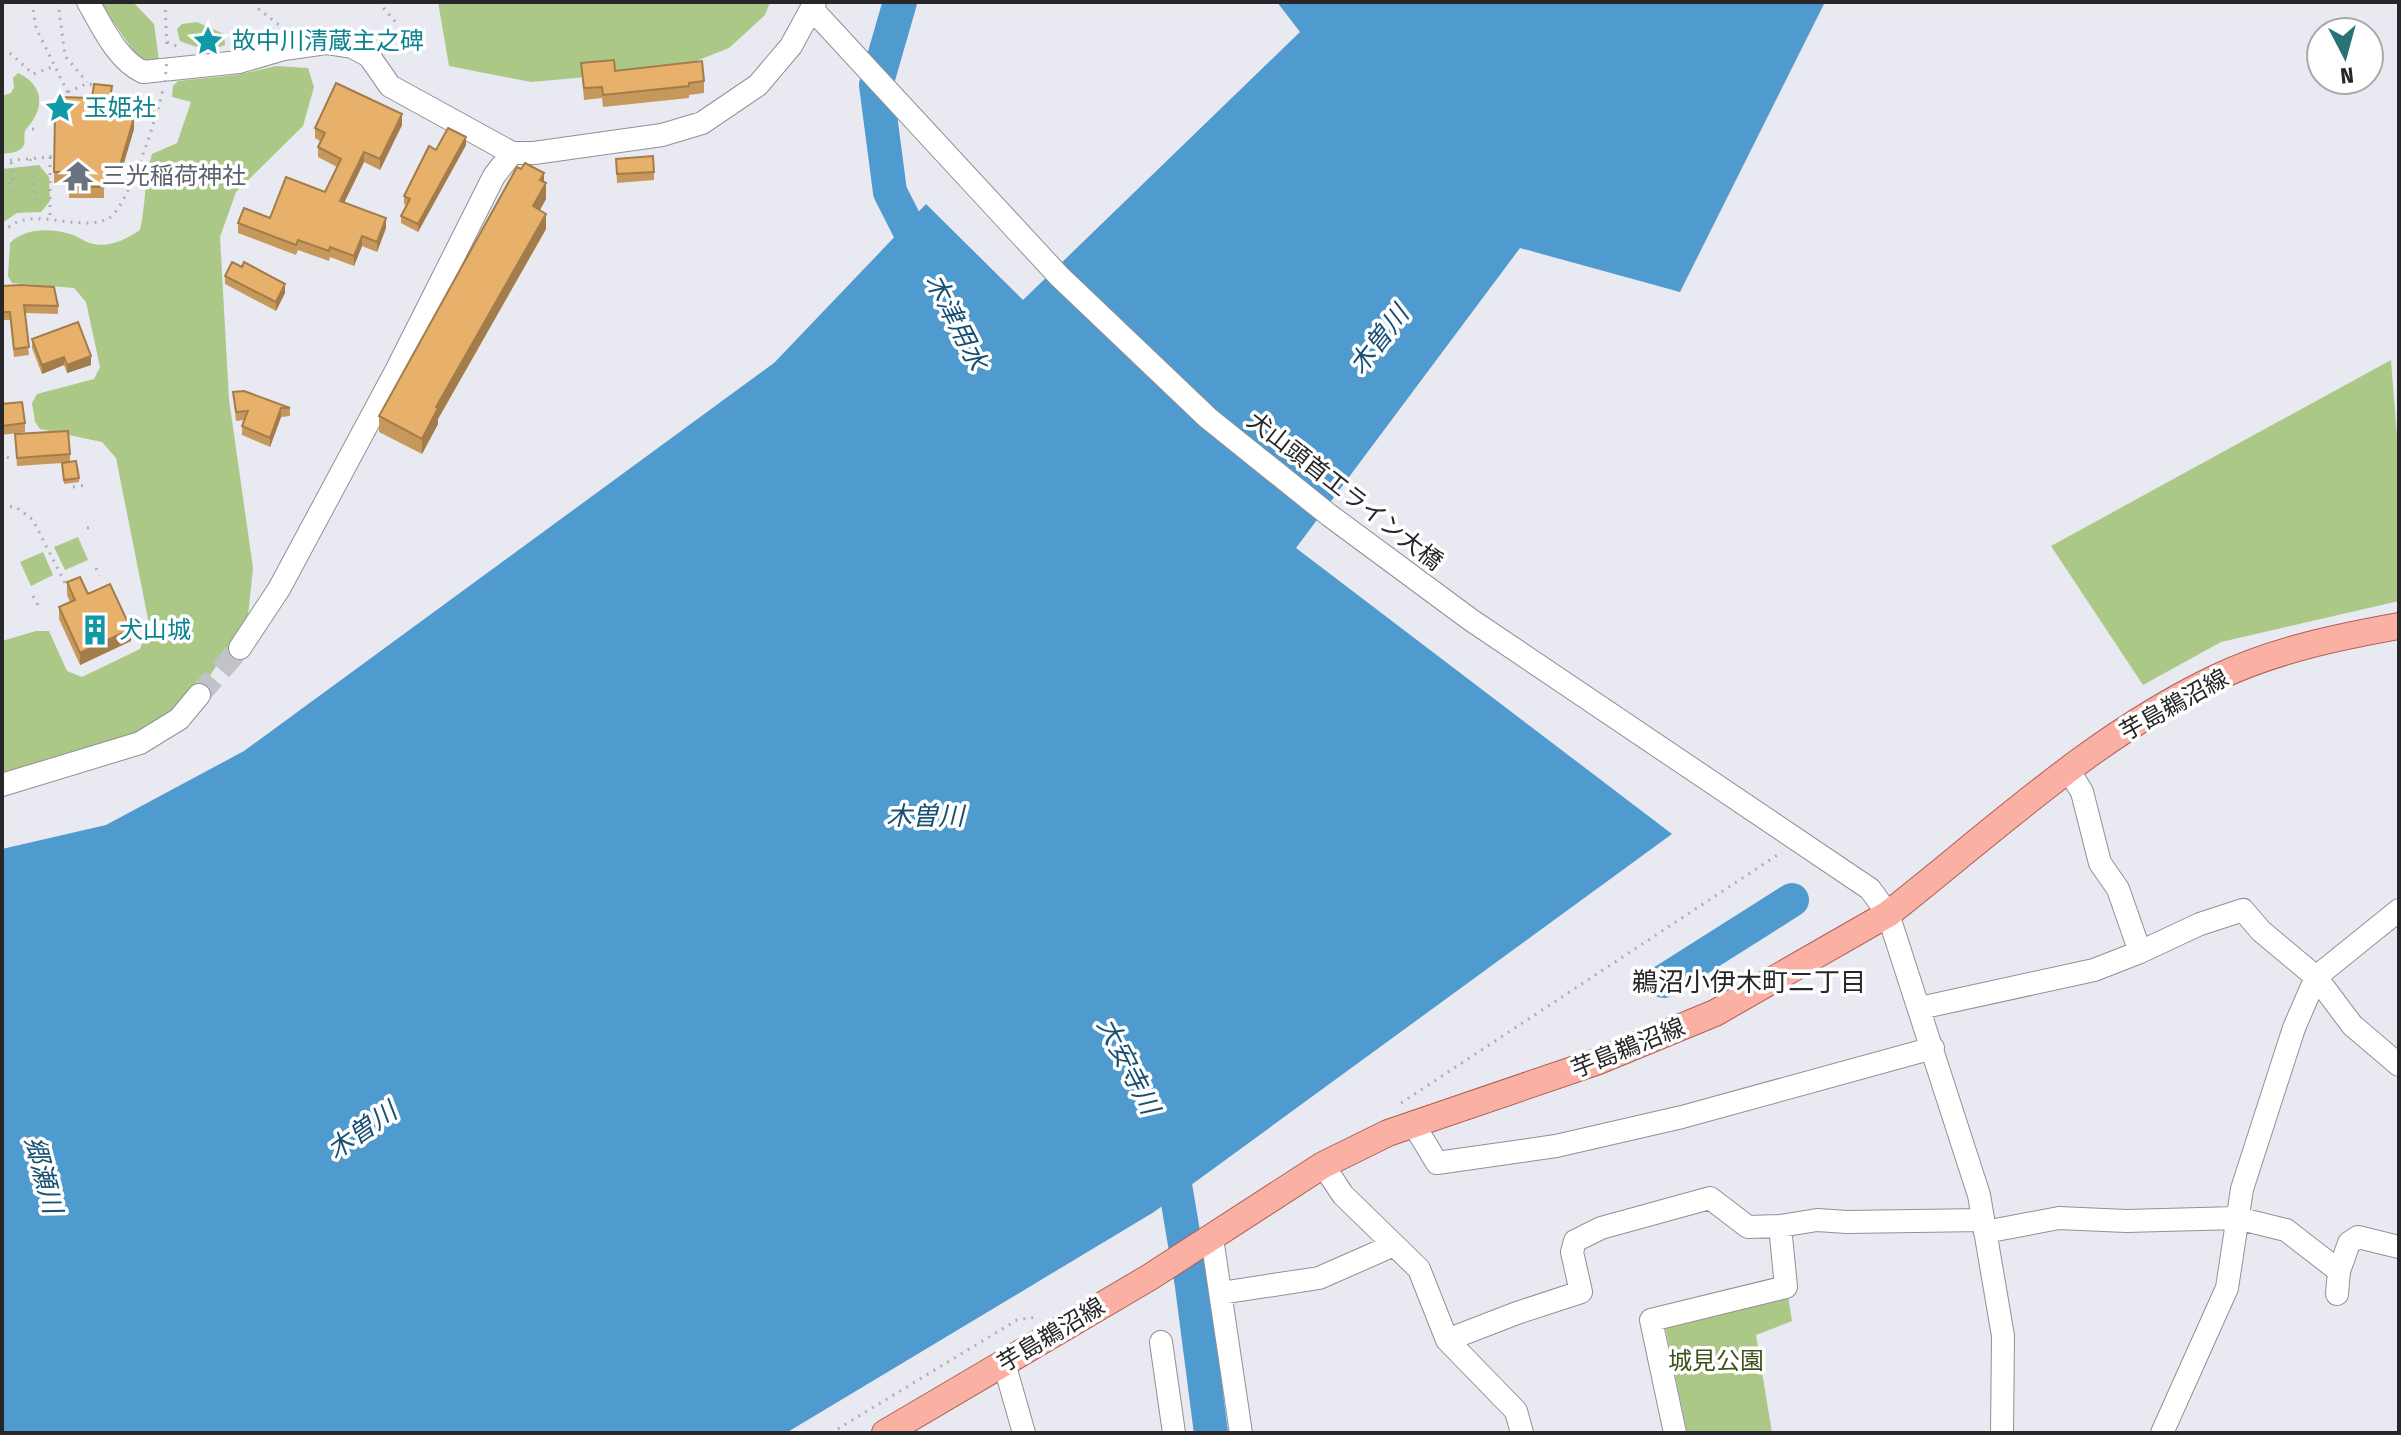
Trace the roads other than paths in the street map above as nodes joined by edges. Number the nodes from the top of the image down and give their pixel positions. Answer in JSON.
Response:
{"nodes":[{"id":1,"x":88,"y":2,"type":"edge"},
{"id":2,"x":813,"y":6,"type":"edge"},
{"id":3,"x":512,"y":153,"type":"junction"},
{"id":4,"x":2399,"y":626,"type":"edge"},
{"id":5,"x":240,"y":648,"type":"tunnel mouth"},
{"id":6,"x":199,"y":695,"type":"tunnel mouth"},
{"id":7,"x":2068,"y":769,"type":"junction"},
{"id":8,"x":2,"y":785,"type":"edge"},
{"id":9,"x":2399,"y":910,"type":"edge"},
{"id":10,"x":1888,"y":914,"type":"junction"},
{"id":11,"x":2140,"y":952,"type":"junction"},
{"id":12,"x":2316,"y":977,"type":"junction"},
{"id":13,"x":1920,"y":1008,"type":"junction"},
{"id":14,"x":1933,"y":1048,"type":"junction"},
{"id":15,"x":2399,"y":1065,"type":"edge"},
{"id":16,"x":1414,"y":1125,"type":"junction"},
{"id":17,"x":1323,"y":1165,"type":"junction"},
{"id":18,"x":2237,"y":1218,"type":"junction"},
{"id":19,"x":1780,"y":1226,"type":"junction"},
{"id":20,"x":1984,"y":1226,"type":"junction"},
{"id":21,"x":1207,"y":1240,"type":"junction"},
{"id":22,"x":1394,"y":1245,"type":"junction"},
{"id":23,"x":2399,"y":1247,"type":"edge"},
{"id":24,"x":2339,"y":1271,"type":"junction"},
{"id":25,"x":1221,"y":1293,"type":"junction"},
{"id":26,"x":2337,"y":1294,"type":"dead end"},
{"id":27,"x":1447,"y":1340,"type":"junction"},
{"id":28,"x":1161,"y":1342,"type":"dead end"},
{"id":29,"x":1004,"y":1363,"type":"junction"},
{"id":30,"x":885,"y":1433,"type":"edge"},
{"id":31,"x":1024,"y":1433,"type":"edge"},
{"id":32,"x":1174,"y":1433,"type":"edge"},
{"id":33,"x":1241,"y":1433,"type":"edge"},
{"id":34,"x":1522,"y":1433,"type":"edge"},
{"id":35,"x":1675,"y":1433,"type":"edge"},
{"id":36,"x":2002,"y":1433,"type":"edge"},
{"id":37,"x":2162,"y":1433,"type":"edge"}],
"edges":[{"from":1,"to":3,"type":"street"},
{"from":2,"to":3,"type":"street"},
{"from":2,"to":10,"type":"street","name":"犬山頭首工ライン大橋"},
{"from":3,"to":5,"type":"street"},
{"from":4,"to":7,"type":"main road","name":"芋島鵜沼線"},
{"from":6,"to":8,"type":"street"},
{"from":7,"to":10,"type":"main road","name":"芋島鵜沼線"},
{"from":7,"to":11,"type":"street"},
{"from":9,"to":12,"type":"street"},
{"from":10,"to":13,"type":"street"},
{"from":10,"to":16,"type":"main road","name":"芋島鵜沼線"},
{"from":11,"to":12,"type":"street"},
{"from":11,"to":13,"type":"street"},
{"from":12,"to":15,"type":"street"},
{"from":12,"to":18,"type":"street"},
{"from":13,"to":14,"type":"street"},
{"from":14,"to":16,"type":"street"},
{"from":14,"to":20,"type":"street"},
{"from":16,"to":17,"type":"main road","name":"芋島鵜沼線"},
{"from":17,"to":21,"type":"main road","name":"芋島鵜沼線"},
{"from":17,"to":22,"type":"street"},
{"from":18,"to":20,"type":"street"},
{"from":18,"to":24,"type":"street"},
{"from":18,"to":37,"type":"street"},
{"from":19,"to":20,"type":"street"},
{"from":19,"to":27,"type":"street"},
{"from":19,"to":35,"type":"street"},
{"from":20,"to":36,"type":"street"},
{"from":21,"to":25,"type":"street"},
{"from":21,"to":29,"type":"main road","name":"芋島鵜沼線"},
{"from":22,"to":25,"type":"street"},
{"from":22,"to":27,"type":"street"},
{"from":23,"to":24,"type":"street"},
{"from":24,"to":26,"type":"street"},
{"from":25,"to":33,"type":"street"},
{"from":27,"to":34,"type":"street"},
{"from":28,"to":32,"type":"street"},
{"from":29,"to":30,"type":"main road","name":"芋島鵜沼線"},
{"from":29,"to":31,"type":"street"}]}
